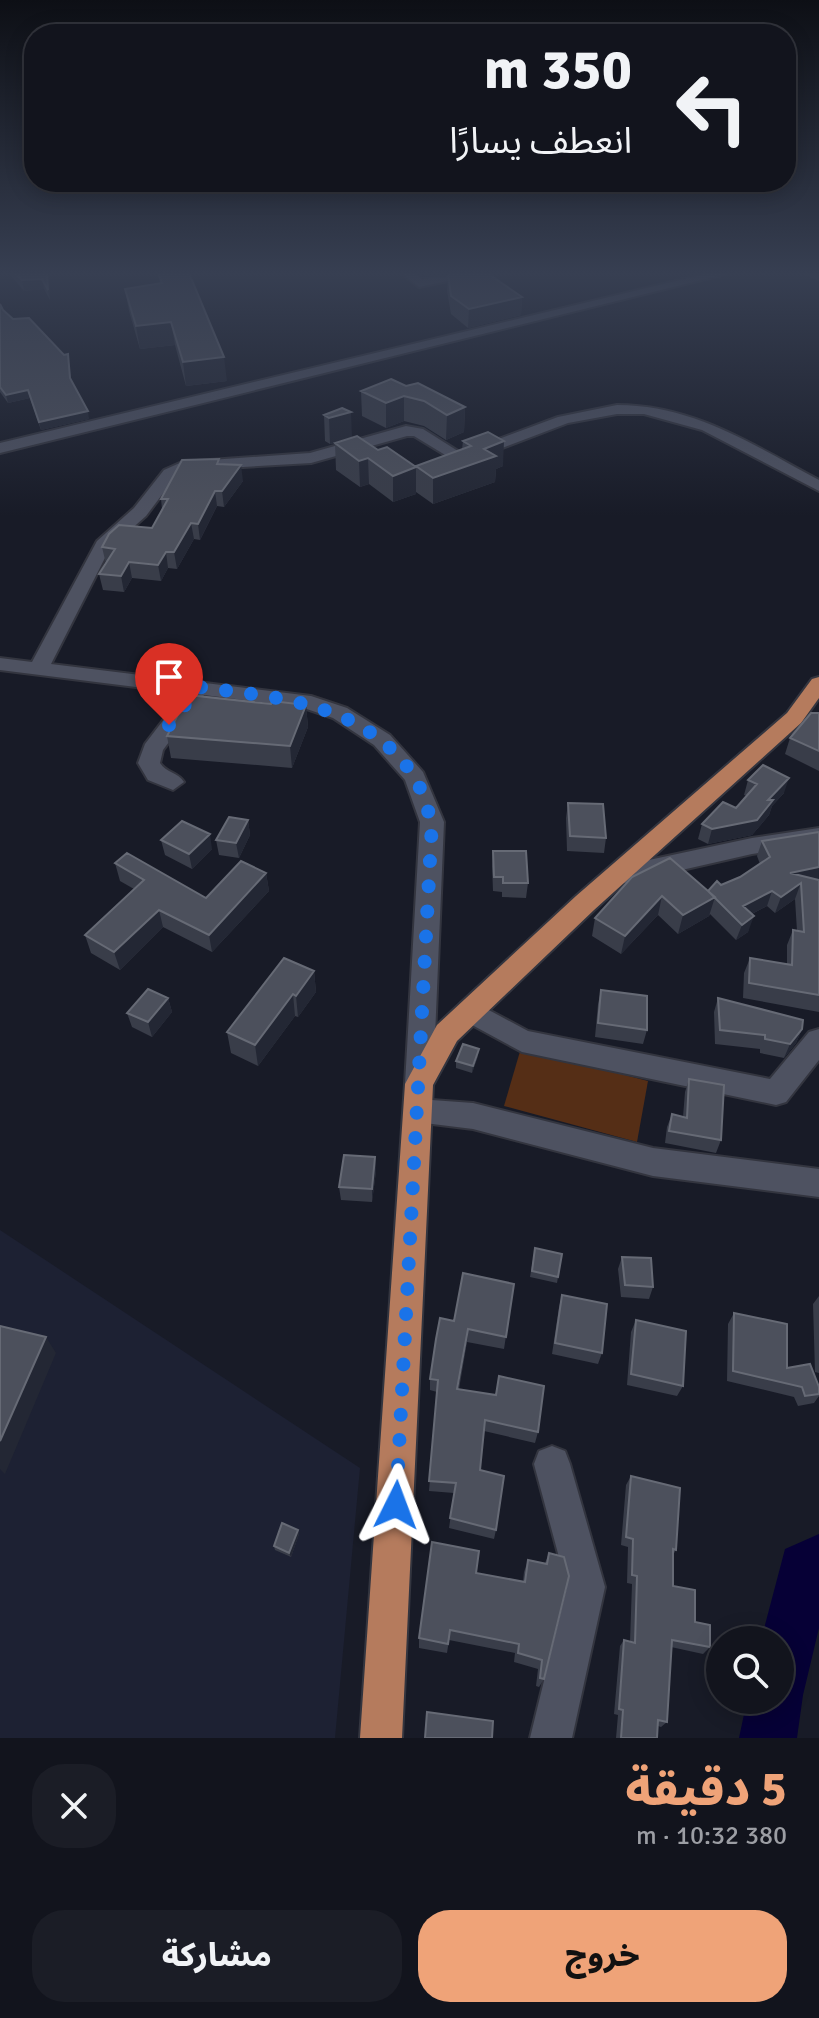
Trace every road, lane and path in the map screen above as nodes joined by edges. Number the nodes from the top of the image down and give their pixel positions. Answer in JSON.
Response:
{"nodes":[{"id":1,"x":389,"y":354,"type":"edge"},
{"id":2,"x":355,"y":446,"type":"junction"},
{"id":3,"x":0,"y":448,"type":"edge"},
{"id":4,"x":460,"y":459,"type":"junction"},
{"id":5,"x":380,"y":461,"type":"edge"},
{"id":6,"x":434,"y":470,"type":"edge"},
{"id":7,"x":819,"y":486,"type":"edge"},
{"id":8,"x":0,"y":664,"type":"edge"},
{"id":9,"x":38,"y":669,"type":"junction"},
{"id":10,"x":819,"y":683,"type":"edge"},
{"id":11,"x":199,"y":687,"type":"junction"},
{"id":12,"x":173,"y":782,"type":"dead end"},
{"id":13,"x":819,"y":836,"type":"edge"},
{"id":14,"x":616,"y":876,"type":"junction"},
{"id":15,"x":470,"y":1011,"type":"junction"},
{"id":16,"x":819,"y":1040,"type":"edge"},
{"id":17,"x":418,"y":1098,"type":"junction"},
{"id":18,"x":819,"y":1183,"type":"edge"},
{"id":19,"x":552,"y":1464,"type":"dead end"},
{"id":20,"x":381,"y":1738,"type":"edge"},
{"id":21,"x":551,"y":1738,"type":"edge"}],
"edges":[{"from":1,"to":3,"type":"street"},
{"from":2,"to":4,"type":"street"},
{"from":2,"to":5,"type":"street"},
{"from":2,"to":9,"type":"street"},
{"from":4,"to":6,"type":"street"},
{"from":4,"to":7,"type":"street"},
{"from":8,"to":9,"type":"street"},
{"from":9,"to":11,"type":"street"},
{"from":10,"to":14,"type":"main road"},
{"from":11,"to":12,"type":"street"},
{"from":11,"to":17,"type":"street"},
{"from":13,"to":14,"type":"street"},
{"from":14,"to":15,"type":"main road"},
{"from":15,"to":16,"type":"street"},
{"from":15,"to":17,"type":"main road"},
{"from":17,"to":18,"type":"street"},
{"from":17,"to":20,"type":"main road"},
{"from":19,"to":21,"type":"street"}]}
